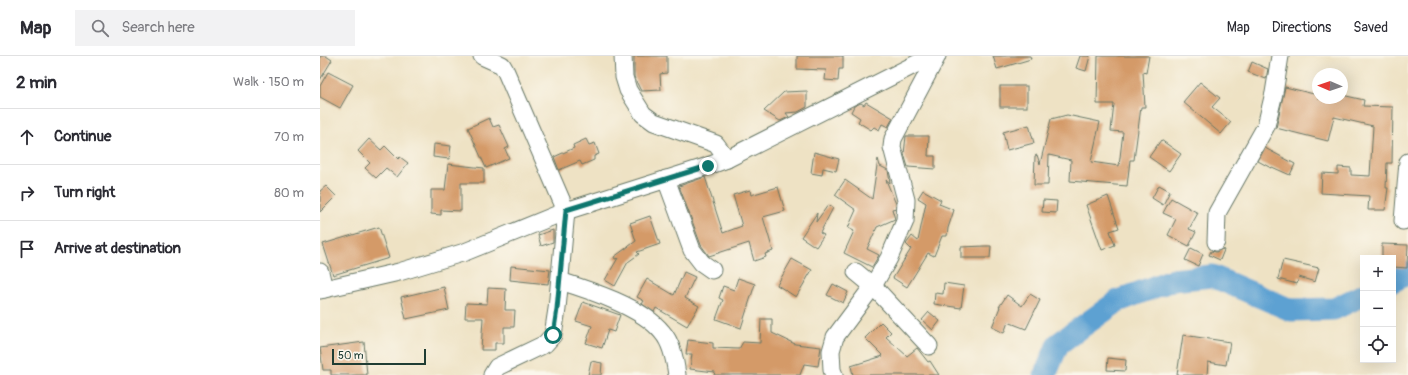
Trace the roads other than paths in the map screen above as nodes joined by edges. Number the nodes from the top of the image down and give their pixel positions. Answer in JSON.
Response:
{"nodes":[{"id":1,"x":482,"y":56,"type":"edge"},
{"id":2,"x":623,"y":56,"type":"edge"},
{"id":3,"x":932,"y":56,"type":"edge"},
{"id":4,"x":937,"y":56,"type":"edge"},
{"id":5,"x":1280,"y":56,"type":"edge"},
{"id":6,"x":728,"y":159,"type":"junction"},
{"id":7,"x":1408,"y":162,"type":"edge"},
{"id":8,"x":666,"y":178,"type":"junction"},
{"id":9,"x":566,"y":210,"type":"junction"},
{"id":10,"x":1403,"y":221,"type":"dead end"},
{"id":11,"x":1216,"y":242,"type":"dead end"},
{"id":12,"x":712,"y":270,"type":"dead end"},
{"id":13,"x":320,"y":272,"type":"edge"},
{"id":14,"x":856,"y":272,"type":"dead end"},
{"id":15,"x":560,"y":281,"type":"junction"},
{"id":16,"x":873,"y":286,"type":"junction"},
{"id":17,"x":322,"y":290,"type":"edge"},
{"id":18,"x":929,"y":346,"type":"dead end"},
{"id":19,"x":492,"y":375,"type":"edge"},
{"id":20,"x":677,"y":375,"type":"edge"},
{"id":21,"x":834,"y":375,"type":"edge"}],
"edges":[{"from":1,"to":9,"type":"street"},
{"from":2,"to":6,"type":"street"},
{"from":3,"to":6,"type":"street"},
{"from":4,"to":16,"type":"street"},
{"from":5,"to":11,"type":"street"},
{"from":6,"to":8,"type":"street"},
{"from":7,"to":10,"type":"street"},
{"from":8,"to":9,"type":"street"},
{"from":8,"to":12,"type":"street"},
{"from":9,"to":15,"type":"street"},
{"from":9,"to":17,"type":"street"},
{"from":13,"to":17,"type":"street"},
{"from":14,"to":16,"type":"street"},
{"from":15,"to":19,"type":"street"},
{"from":15,"to":20,"type":"street"},
{"from":16,"to":18,"type":"street"},
{"from":16,"to":21,"type":"street"}]}
